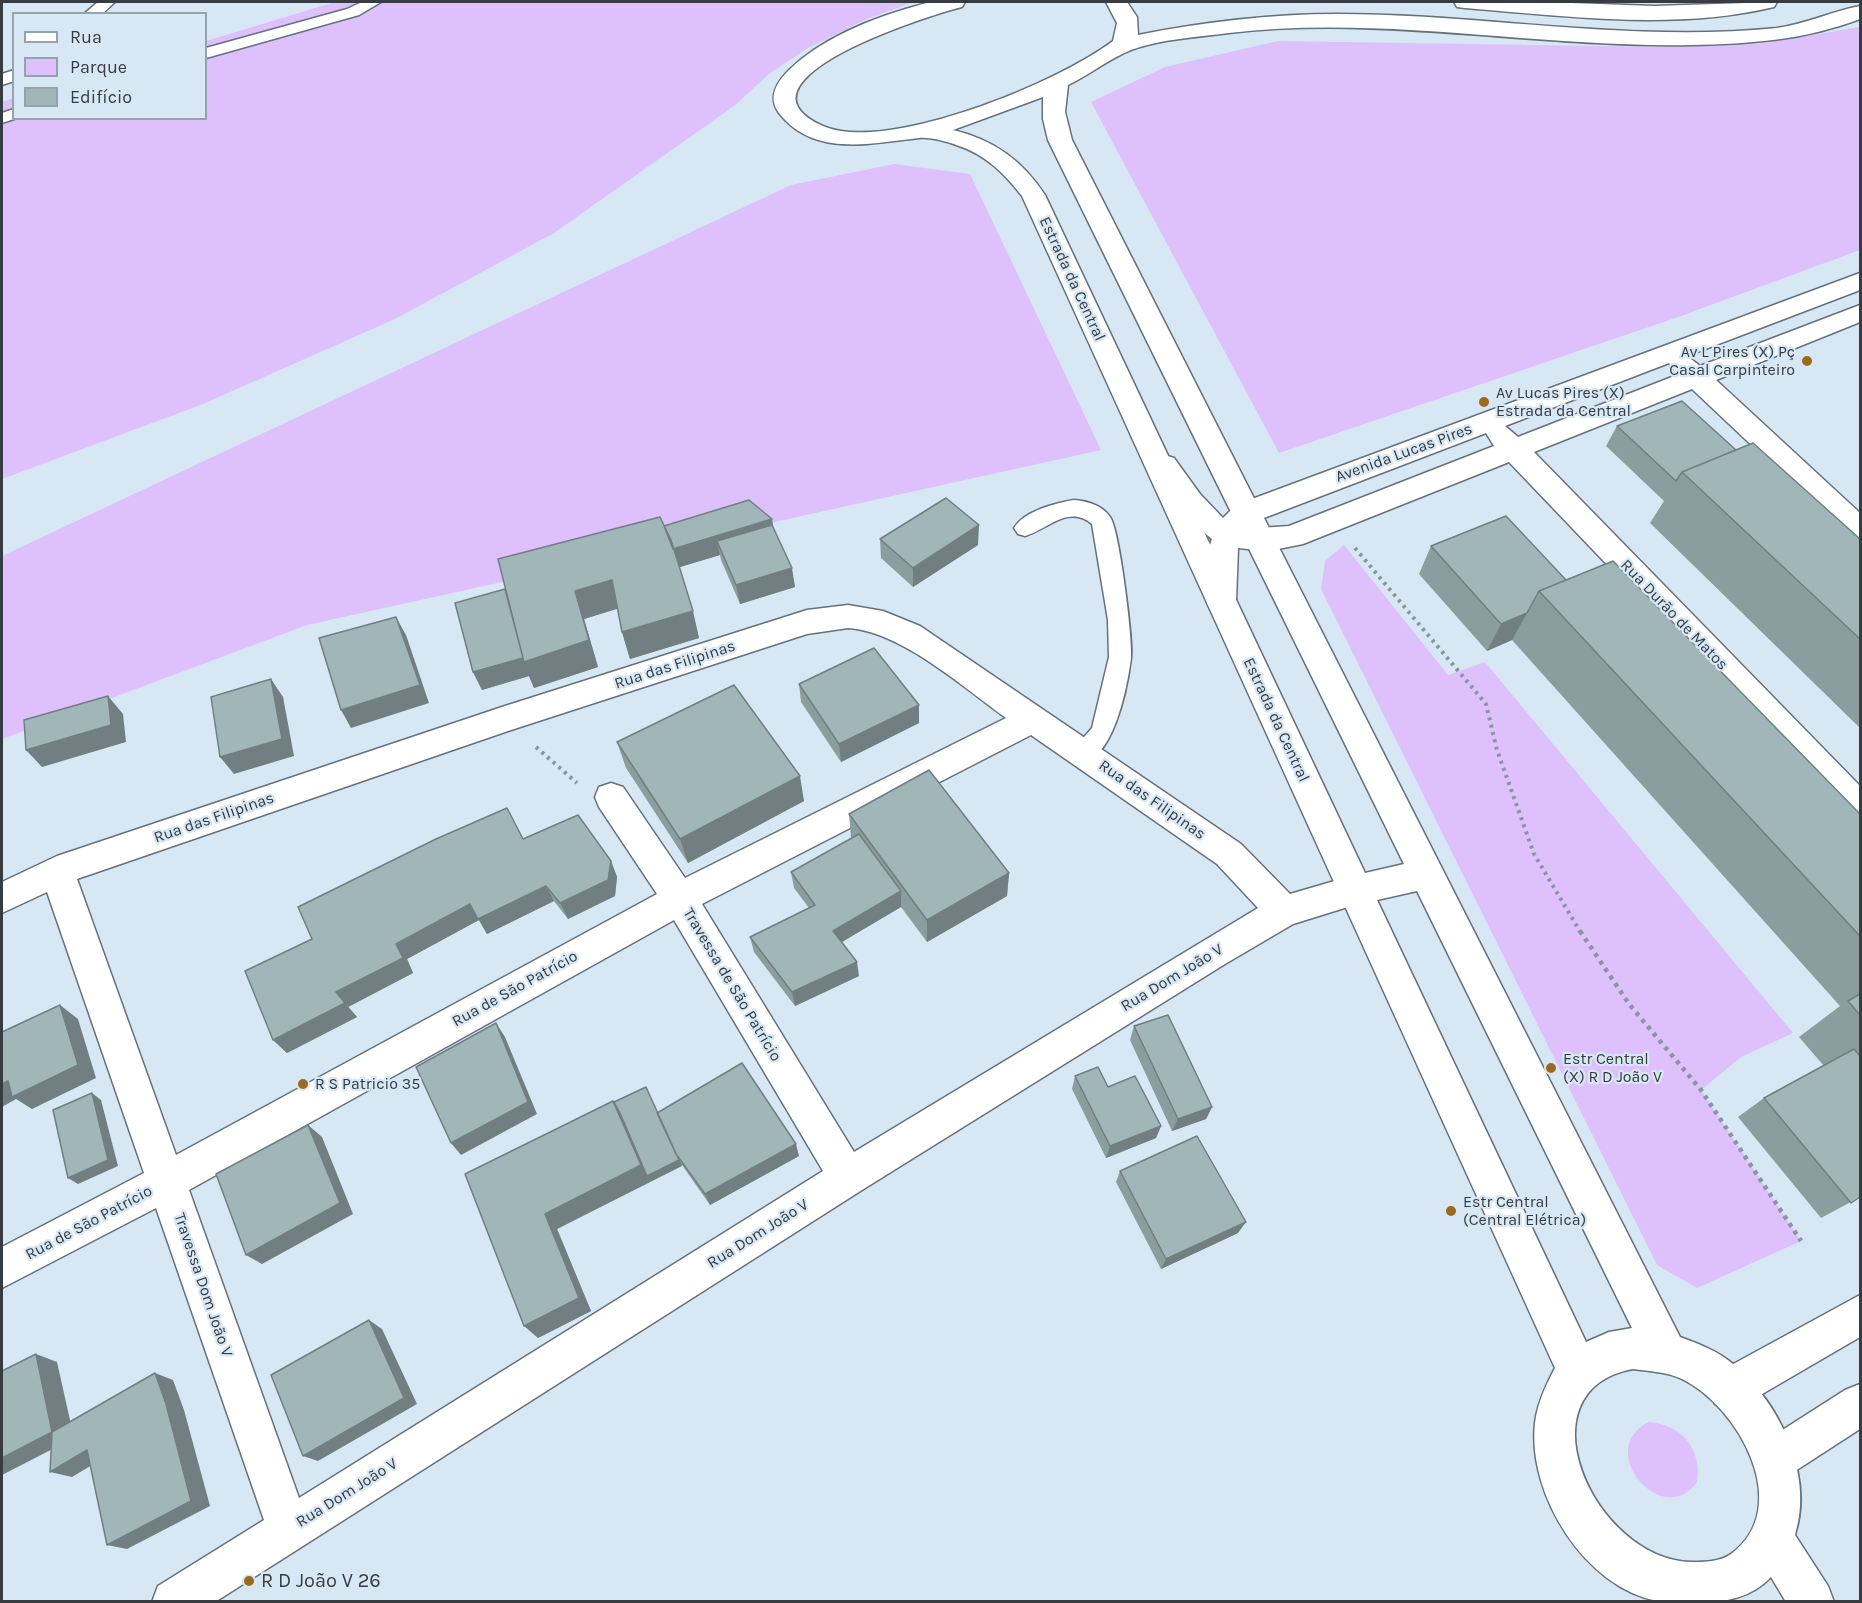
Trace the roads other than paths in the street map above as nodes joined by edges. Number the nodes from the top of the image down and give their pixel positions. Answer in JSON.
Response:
{"nodes":[{"id":1,"x":107,"y":2,"type":"edge"},
{"id":2,"x":373,"y":2,"type":"edge"},
{"id":3,"x":954,"y":2,"type":"edge"},
{"id":4,"x":1116,"y":2,"type":"edge"},
{"id":5,"x":1465,"y":2,"type":"edge"},
{"id":6,"x":1766,"y":2,"type":"edge"},
{"id":7,"x":94,"y":12,"type":"edge"},
{"id":8,"x":1860,"y":12,"type":"edge"},
{"id":9,"x":1122,"y":45,"type":"junction"},
{"id":10,"x":207,"y":53,"type":"edge"},
{"id":11,"x":1057,"y":84,"type":"junction"},
{"id":12,"x":916,"y":130,"type":"junction"},
{"id":13,"x":1860,"y":281,"type":"edge"},
{"id":14,"x":1823,"y":296,"type":"junction"},
{"id":15,"x":1857,"y":320,"type":"edge"},
{"id":16,"x":1670,"y":352,"type":"junction"},
{"id":17,"x":1696,"y":378,"type":"junction"},
{"id":18,"x":1487,"y":422,"type":"junction"},
{"id":19,"x":1146,"y":438,"type":"junction"},
{"id":20,"x":1513,"y":448,"type":"junction"},
{"id":21,"x":1246,"y":513,"type":"junction"},
{"id":22,"x":1025,"y":528,"type":"dead end"},
{"id":23,"x":1860,"y":530,"type":"edge"},
{"id":24,"x":1227,"y":535,"type":"junction"},
{"id":25,"x":1261,"y":541,"type":"junction"},
{"id":26,"x":1221,"y":601,"type":"junction"},
{"id":27,"x":1033,"y":719,"type":"junction"},
{"id":28,"x":1083,"y":753,"type":"junction"},
{"id":29,"x":611,"y":797,"type":"road end"},
{"id":30,"x":1860,"y":807,"type":"edge"},
{"id":31,"x":57,"y":871,"type":"junction"},
{"id":32,"x":1425,"y":874,"type":"junction"},
{"id":33,"x":1354,"y":890,"type":"junction"},
{"id":34,"x":2,"y":898,"type":"edge"},
{"id":35,"x":680,"y":899,"type":"junction"},
{"id":36,"x":1284,"y":911,"type":"junction"},
{"id":37,"x":848,"y":1177,"type":"junction"},
{"id":38,"x":166,"y":1182,"type":"junction"},
{"id":39,"x":2,"y":1268,"type":"edge"},
{"id":40,"x":1860,"y":1315,"type":"edge"},
{"id":41,"x":1666,"y":1352,"type":"junction"},
{"id":42,"x":1578,"y":1371,"type":"junction"},
{"id":43,"x":1730,"y":1389,"type":"junction"},
{"id":44,"x":1860,"y":1405,"type":"edge"},
{"id":45,"x":1774,"y":1460,"type":"junction"},
{"id":46,"x":289,"y":1530,"type":"junction"},
{"id":47,"x":1772,"y":1539,"type":"junction"},
{"id":48,"x":1685,"y":1593,"type":"edge"},
{"id":49,"x":174,"y":1602,"type":"edge"},
{"id":50,"x":1812,"y":1602,"type":"edge"}],
"edges":[{"from":1,"to":7,"type":"lane"},
{"from":2,"to":10,"type":"lane"},
{"from":3,"to":12,"type":"street"},
{"from":4,"to":9,"type":"street"},
{"from":5,"to":6,"type":"street"},
{"from":8,"to":9,"type":"street"},
{"from":9,"to":11,"type":"street"},
{"from":11,"to":12,"type":"street"},
{"from":11,"to":21,"type":"street"},
{"from":12,"to":19,"type":"street","name":"Estrada da Central"},
{"from":13,"to":14,"type":"street","name":"Avenida Lucas Pires"},
{"from":14,"to":15,"type":"street"},
{"from":14,"to":16,"type":"street","name":"Avenida Lucas Pires"},
{"from":15,"to":17,"type":"street","name":"Avenida Lucas Pires"},
{"from":16,"to":17,"type":"street"},
{"from":16,"to":18,"type":"street","name":"Avenida Lucas Pires"},
{"from":17,"to":20,"type":"street","name":"Avenida Lucas Pires"},
{"from":17,"to":23,"type":"street"},
{"from":18,"to":20,"type":"street","name":"Rua Durão de Matos"},
{"from":18,"to":21,"type":"street","name":"Avenida Lucas Pires"},
{"from":19,"to":24,"type":"street","name":"Avenida Lucas Pires"},
{"from":19,"to":26,"type":"street","name":"Estrada da Central"},
{"from":20,"to":25,"type":"street","name":"Avenida Lucas Pires"},
{"from":20,"to":30,"type":"street","name":"Rua Durão de Matos"},
{"from":21,"to":24,"type":"street","name":"Avenida Lucas Pires"},
{"from":21,"to":25,"type":"street"},
{"from":22,"to":28,"type":"lane"},
{"from":24,"to":25,"type":"street","name":"Avenida Lucas Pires"},
{"from":24,"to":26,"type":"street","name":"Avenida Lucas Pires"},
{"from":25,"to":32,"type":"street"},
{"from":26,"to":33,"type":"street","name":"Estrada da Central"},
{"from":27,"to":28,"type":"street","name":"Rua das Filipinas"},
{"from":27,"to":31,"type":"street","name":"Rua das Filipinas"},
{"from":27,"to":35,"type":"street","name":"Rua de São Patrício"},
{"from":28,"to":36,"type":"street","name":"Rua das Filipinas"},
{"from":29,"to":35,"type":"street","name":"Travessa de São Patrício"},
{"from":31,"to":34,"type":"street","name":"Rua das Filipinas"},
{"from":31,"to":38,"type":"street","name":"Travessa Dom João V"},
{"from":32,"to":33,"type":"street","name":"Rua Dom João V"},
{"from":32,"to":41,"type":"street"},
{"from":33,"to":36,"type":"street","name":"Rua Dom João V"},
{"from":33,"to":42,"type":"street","name":"Estrada da Central"},
{"from":35,"to":37,"type":"street","name":"Travessa de São Patrício"},
{"from":35,"to":38,"type":"street","name":"Rua de São Patrício"},
{"from":36,"to":37,"type":"street","name":"Rua Dom João V"},
{"from":37,"to":46,"type":"street","name":"Rua Dom João V"},
{"from":38,"to":39,"type":"street","name":"Rua de São Patrício"},
{"from":38,"to":46,"type":"street","name":"Travessa Dom João V"},
{"from":40,"to":43,"type":"street"},
{"from":41,"to":42,"type":"street"},
{"from":41,"to":43,"type":"street"},
{"from":42,"to":48,"type":"street"},
{"from":43,"to":45,"type":"street"},
{"from":44,"to":45,"type":"street"},
{"from":45,"to":47,"type":"street"},
{"from":46,"to":49,"type":"street","name":"Rua Dom João V"},
{"from":47,"to":48,"type":"street"},
{"from":47,"to":50,"type":"street"}]}
